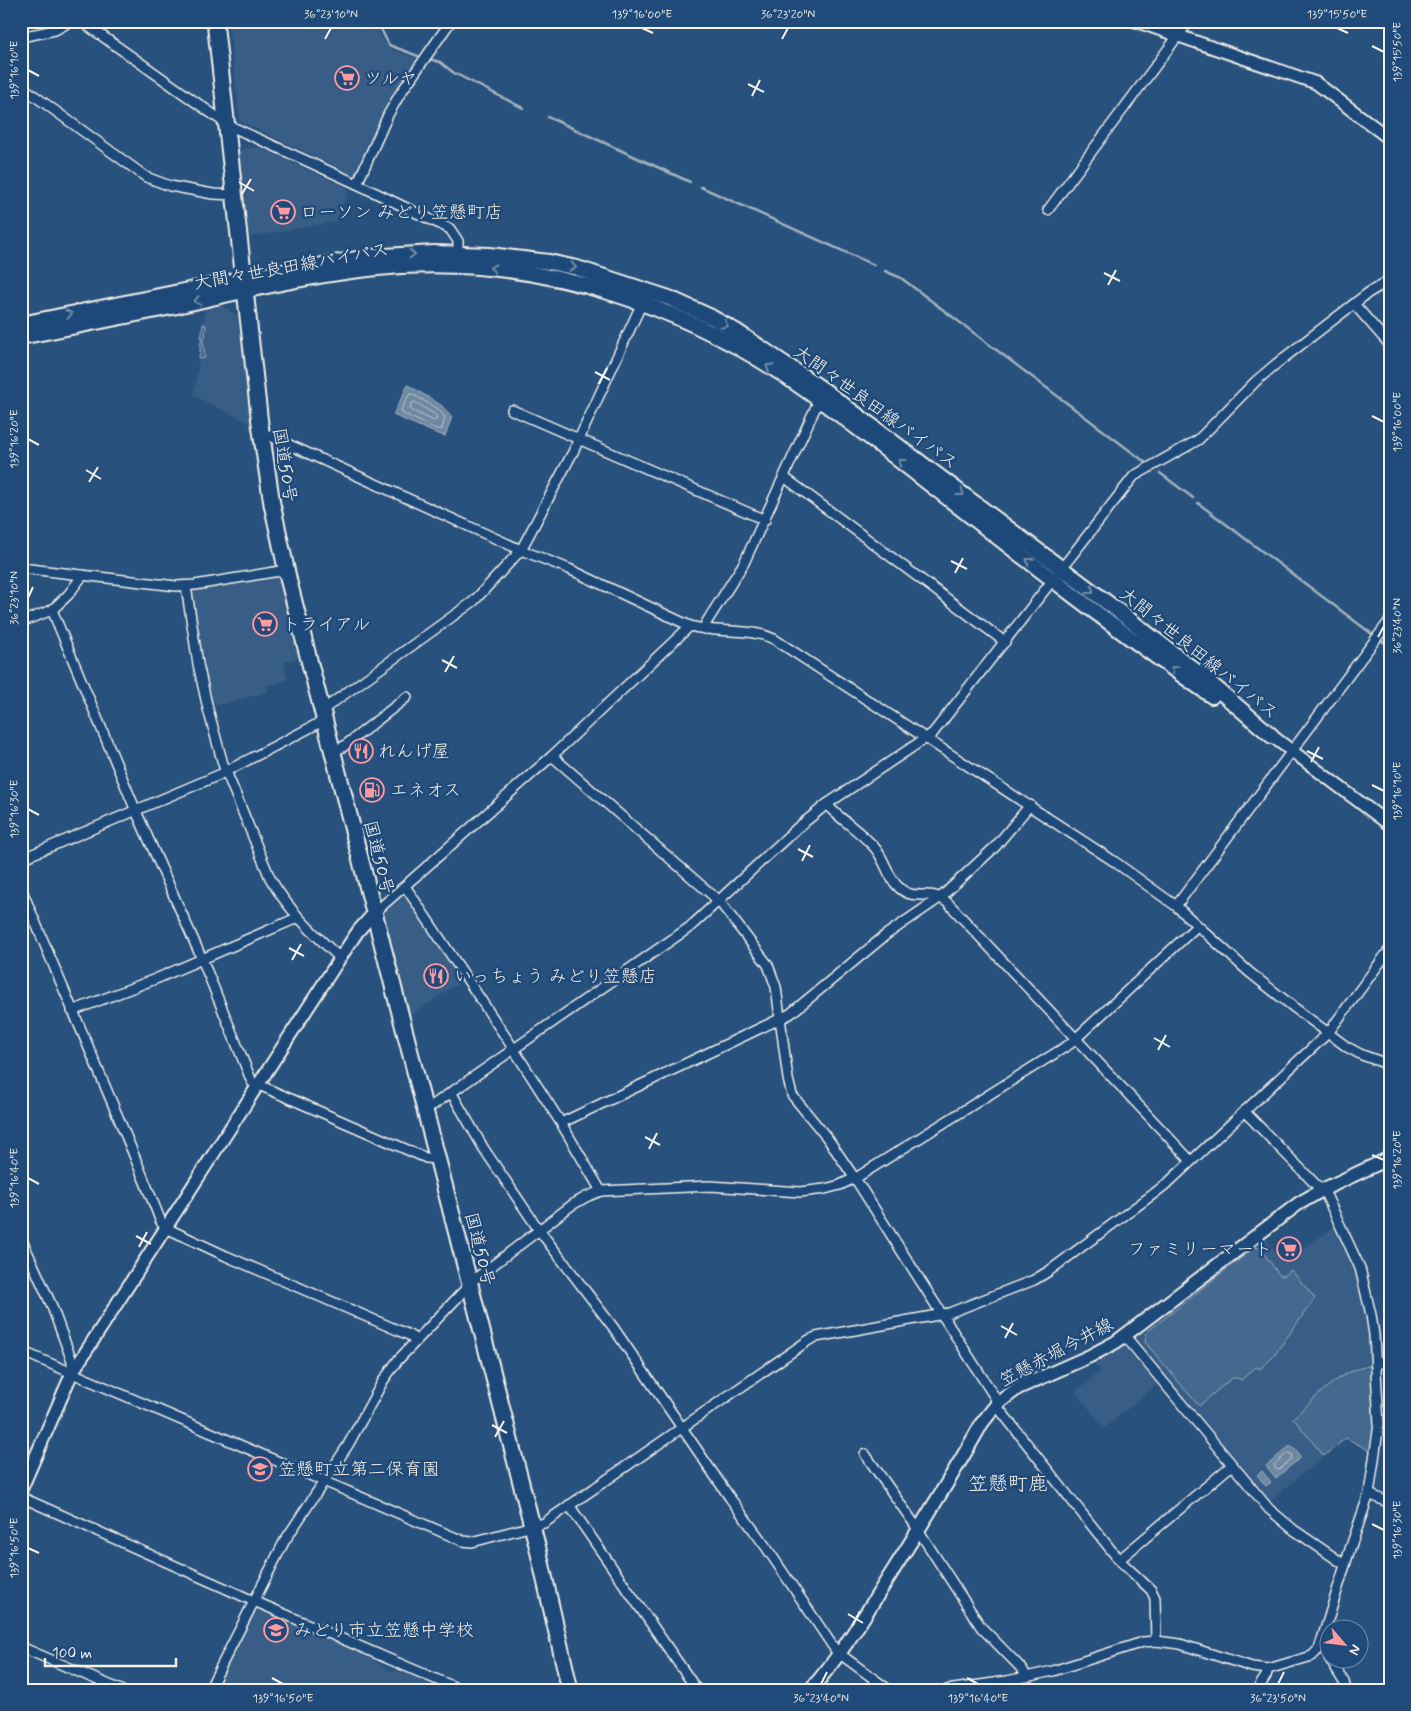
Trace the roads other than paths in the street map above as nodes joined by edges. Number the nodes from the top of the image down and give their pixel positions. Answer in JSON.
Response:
{"nodes":[{"id":1,"x":71,"y":21,"type":"edge"},
{"id":2,"x":81,"y":21,"type":"edge"},
{"id":3,"x":215,"y":21,"type":"edge"},
{"id":4,"x":451,"y":21,"type":"edge"},
{"id":5,"x":1135,"y":21,"type":"edge"},
{"id":6,"x":1189,"y":21,"type":"edge"},
{"id":7,"x":1178,"y":36,"type":"junction"},
{"id":8,"x":21,"y":37,"type":"edge"},
{"id":9,"x":21,"y":86,"type":"edge"},
{"id":10,"x":228,"y":125,"type":"junction"},
{"id":11,"x":1390,"y":139,"type":"edge"},
{"id":12,"x":357,"y":184,"type":"junction"},
{"id":13,"x":234,"y":195,"type":"junction"},
{"id":14,"x":1048,"y":210,"type":"dead end"},
{"id":15,"x":458,"y":254,"type":"junction"},
{"id":16,"x":1390,"y":280,"type":"edge"},
{"id":17,"x":244,"y":285,"type":"junction"},
{"id":18,"x":642,"y":302,"type":"junction"},
{"id":19,"x":1354,"y":304,"type":"junction"},
{"id":20,"x":21,"y":324,"type":"edge"},
{"id":21,"x":21,"y":337,"type":"edge"},
{"id":22,"x":1390,"y":345,"type":"edge"},
{"id":23,"x":819,"y":400,"type":"junction"},
{"id":24,"x":512,"y":410,"type":"dead end"},
{"id":25,"x":261,"y":432,"type":"junction"},
{"id":26,"x":579,"y":439,"type":"junction"},
{"id":27,"x":784,"y":477,"type":"junction"},
{"id":28,"x":765,"y":520,"type":"junction"},
{"id":29,"x":521,"y":550,"type":"junction"},
{"id":30,"x":21,"y":568,"type":"edge"},
{"id":31,"x":286,"y":570,"type":"junction"},
{"id":32,"x":1057,"y":574,"type":"junction"},
{"id":33,"x":83,"y":575,"type":"junction"},
{"id":34,"x":186,"y":586,"type":"junction"},
{"id":35,"x":52,"y":610,"type":"junction"},
{"id":36,"x":1390,"y":620,"type":"edge"},
{"id":37,"x":21,"y":622,"type":"edge"},
{"id":38,"x":690,"y":626,"type":"junction"},
{"id":39,"x":705,"y":629,"type":"junction"},
{"id":40,"x":1005,"y":642,"type":"junction"},
{"id":41,"x":406,"y":697,"type":"dead end"},
{"id":42,"x":324,"y":714,"type":"junction"},
{"id":43,"x":1272,"y":736,"type":"joint"},
{"id":44,"x":927,"y":738,"type":"junction"},
{"id":45,"x":333,"y":751,"type":"junction"},
{"id":46,"x":1292,"y":752,"type":"junction"},
{"id":47,"x":552,"y":756,"type":"junction"},
{"id":48,"x":226,"y":772,"type":"junction"},
{"id":49,"x":827,"y":804,"type":"junction"},
{"id":50,"x":1030,"y":805,"type":"junction"},
{"id":51,"x":136,"y":811,"type":"junction"},
{"id":52,"x":1390,"y":825,"type":"edge"},
{"id":53,"x":21,"y":859,"type":"edge"},
{"id":54,"x":405,"y":886,"type":"junction"},
{"id":55,"x":21,"y":888,"type":"edge"},
{"id":56,"x":941,"y":897,"type":"junction"},
{"id":57,"x":719,"y":901,"type":"junction"},
{"id":58,"x":1176,"y":906,"type":"junction"},
{"id":59,"x":374,"y":913,"type":"junction"},
{"id":60,"x":297,"y":918,"type":"junction"},
{"id":61,"x":1197,"y":926,"type":"junction"},
{"id":62,"x":1390,"y":949,"type":"edge"},
{"id":63,"x":340,"y":958,"type":"junction"},
{"id":64,"x":202,"y":959,"type":"junction"},
{"id":65,"x":72,"y":1011,"type":"junction"},
{"id":66,"x":780,"y":1020,"type":"junction"},
{"id":67,"x":1328,"y":1033,"type":"junction"},
{"id":68,"x":1076,"y":1039,"type":"junction"},
{"id":69,"x":514,"y":1049,"type":"junction"},
{"id":70,"x":1390,"y":1065,"type":"edge"},
{"id":71,"x":257,"y":1086,"type":"junction"},
{"id":72,"x":452,"y":1092,"type":"junction"},
{"id":73,"x":424,"y":1108,"type":"junction"},
{"id":74,"x":1244,"y":1110,"type":"junction"},
{"id":75,"x":560,"y":1123,"type":"junction"},
{"id":76,"x":1390,"y":1158,"type":"edge"},
{"id":77,"x":438,"y":1159,"type":"junction"},
{"id":78,"x":1191,"y":1161,"type":"junction"},
{"id":79,"x":854,"y":1179,"type":"junction"},
{"id":80,"x":1322,"y":1190,"type":"junction"},
{"id":81,"x":601,"y":1191,"type":"junction"},
{"id":82,"x":166,"y":1228,"type":"junction"},
{"id":83,"x":539,"y":1230,"type":"junction"},
{"id":84,"x":21,"y":1238,"type":"edge"},
{"id":85,"x":469,"y":1284,"type":"junction"},
{"id":86,"x":942,"y":1315,"type":"junction"},
{"id":87,"x":1125,"y":1336,"type":"junction"},
{"id":88,"x":416,"y":1340,"type":"junction"},
{"id":89,"x":21,"y":1351,"type":"edge"},
{"id":90,"x":1376,"y":1360,"type":"junction"},
{"id":91,"x":1390,"y":1366,"type":"edge"},
{"id":92,"x":72,"y":1373,"type":"junction"},
{"id":93,"x":997,"y":1404,"type":"junction"},
{"id":94,"x":681,"y":1427,"type":"junction"},
{"id":95,"x":865,"y":1454,"type":"dead end"},
{"id":96,"x":1232,"y":1465,"type":"junction"},
{"id":97,"x":324,"y":1482,"type":"junction"},
{"id":98,"x":21,"y":1490,"type":"edge"},
{"id":99,"x":1369,"y":1494,"type":"junction"},
{"id":100,"x":21,"y":1497,"type":"edge"},
{"id":101,"x":1390,"y":1503,"type":"edge"},
{"id":102,"x":569,"y":1505,"type":"junction"},
{"id":103,"x":532,"y":1527,"type":"junction"},
{"id":104,"x":918,"y":1531,"type":"junction"},
{"id":105,"x":1119,"y":1560,"type":"junction"},
{"id":106,"x":1345,"y":1565,"type":"junction"},
{"id":107,"x":254,"y":1600,"type":"junction"},
{"id":108,"x":551,"y":1602,"type":"junction"},
{"id":109,"x":1329,"y":1618,"type":"edge"},
{"id":110,"x":1156,"y":1641,"type":"junction"},
{"id":111,"x":21,"y":1647,"type":"edge"},
{"id":112,"x":1318,"y":1650,"type":"edge"},
{"id":113,"x":838,"y":1654,"type":"junction"},
{"id":114,"x":1335,"y":1668,"type":"edge"},
{"id":115,"x":1268,"y":1669,"type":"junction"},
{"id":116,"x":1026,"y":1677,"type":"junction"},
{"id":117,"x":1007,"y":1685,"type":"edge"},
{"id":118,"x":121,"y":1690,"type":"edge"},
{"id":119,"x":209,"y":1690,"type":"edge"},
{"id":120,"x":461,"y":1690,"type":"edge"},
{"id":121,"x":570,"y":1690,"type":"edge"},
{"id":122,"x":581,"y":1690,"type":"edge"},
{"id":123,"x":697,"y":1690,"type":"edge"},
{"id":124,"x":810,"y":1690,"type":"edge"},
{"id":125,"x":889,"y":1690,"type":"edge"},
{"id":126,"x":947,"y":1690,"type":"edge"},
{"id":127,"x":1257,"y":1690,"type":"edge"},
{"id":128,"x":1346,"y":1690,"type":"edge"}],
"edges":[{"from":1,"to":8,"type":"street"},
{"from":2,"to":10,"type":"street"},
{"from":3,"to":10,"type":"highway","name":"国道50号"},
{"from":4,"to":12,"type":"street"},
{"from":5,"to":7,"type":"street"},
{"from":6,"to":7,"type":"street"},
{"from":7,"to":11,"type":"street"},
{"from":7,"to":14,"type":"street"},
{"from":9,"to":13,"type":"street"},
{"from":10,"to":12,"type":"street"},
{"from":10,"to":13,"type":"highway","name":"国道50号"},
{"from":12,"to":15,"type":"street"},
{"from":13,"to":17,"type":"highway","name":"国道50号"},
{"from":17,"to":15,"type":"main road","name":"大間々世良田線バイパス","one_way":true},
{"from":15,"to":32,"type":"main road","name":"大間々世良田線バイパス","one_way":true},
{"from":16,"to":19,"type":"street"},
{"from":18,"to":17,"type":"main road","name":"大間々世良田線バイパス","one_way":true},
{"from":20,"to":17,"type":"main road","name":"大間々世良田線バイパス","one_way":true},
{"from":17,"to":21,"type":"main road","name":"大間々世良田線バイパス","one_way":true},
{"from":17,"to":25,"type":"highway","name":"国道50号"},
{"from":23,"to":18,"type":"main road","name":"大間々世良田線バイパス","one_way":true},
{"from":18,"to":26,"type":"street"},
{"from":19,"to":22,"type":"street"},
{"from":19,"to":32,"type":"street"},
{"from":23,"to":27,"type":"street"},
{"from":32,"to":23,"type":"main road","name":"大間々世良田線バイパス","one_way":true},
{"from":24,"to":26,"type":"street"},
{"from":25,"to":29,"type":"street"},
{"from":25,"to":31,"type":"highway","name":"国道50号"},
{"from":26,"to":28,"type":"street"},
{"from":26,"to":29,"type":"street"},
{"from":27,"to":28,"type":"street"},
{"from":27,"to":40,"type":"street"},
{"from":28,"to":39,"type":"street"},
{"from":29,"to":38,"type":"street"},
{"from":29,"to":42,"type":"street"},
{"from":30,"to":33,"type":"street"},
{"from":31,"to":34,"type":"street"},
{"from":31,"to":42,"type":"highway","name":"国道50号"},
{"from":32,"to":40,"type":"street"},
{"from":32,"to":43,"type":"main road","name":"大間々世良田線バイパス"},
{"from":33,"to":34,"type":"street"},
{"from":33,"to":35,"type":"street"},
{"from":34,"to":48,"type":"street"},
{"from":35,"to":37,"type":"street"},
{"from":35,"to":51,"type":"street"},
{"from":36,"to":46,"type":"street"},
{"from":38,"to":39,"type":"street"},
{"from":38,"to":47,"type":"street"},
{"from":39,"to":44,"type":"street"},
{"from":40,"to":44,"type":"street"},
{"from":41,"to":45,"type":"street"},
{"from":42,"to":45,"type":"highway","name":"国道50号"},
{"from":42,"to":48,"type":"street"},
{"from":43,"to":46,"type":"street"},
{"from":44,"to":49,"type":"street"},
{"from":44,"to":50,"type":"street"},
{"from":45,"to":59,"type":"highway","name":"国道50号"},
{"from":46,"to":52,"type":"street"},
{"from":46,"to":58,"type":"street"},
{"from":47,"to":54,"type":"street"},
{"from":47,"to":57,"type":"street"},
{"from":48,"to":51,"type":"street"},
{"from":48,"to":60,"type":"street"},
{"from":49,"to":56,"type":"street"},
{"from":49,"to":57,"type":"street"},
{"from":50,"to":56,"type":"street"},
{"from":50,"to":58,"type":"street"},
{"from":51,"to":53,"type":"street"},
{"from":51,"to":64,"type":"street"},
{"from":54,"to":59,"type":"street"},
{"from":54,"to":69,"type":"street"},
{"from":55,"to":65,"type":"street"},
{"from":56,"to":66,"type":"street"},
{"from":56,"to":68,"type":"street"},
{"from":57,"to":66,"type":"street"},
{"from":57,"to":69,"type":"street"},
{"from":58,"to":61,"type":"street"},
{"from":59,"to":63,"type":"street"},
{"from":59,"to":73,"type":"highway","name":"国道50号"},
{"from":60,"to":63,"type":"street"},
{"from":60,"to":64,"type":"street"},
{"from":61,"to":67,"type":"street"},
{"from":61,"to":68,"type":"street"},
{"from":62,"to":67,"type":"street"},
{"from":63,"to":71,"type":"street"},
{"from":64,"to":65,"type":"street"},
{"from":64,"to":71,"type":"street"},
{"from":65,"to":82,"type":"street"},
{"from":66,"to":75,"type":"street"},
{"from":66,"to":79,"type":"street"},
{"from":67,"to":70,"type":"street"},
{"from":67,"to":74,"type":"street"},
{"from":68,"to":78,"type":"street"},
{"from":68,"to":79,"type":"street"},
{"from":69,"to":72,"type":"street"},
{"from":69,"to":75,"type":"street"},
{"from":71,"to":77,"type":"street"},
{"from":71,"to":82,"type":"street"},
{"from":72,"to":73,"type":"street"},
{"from":72,"to":83,"type":"street"},
{"from":73,"to":77,"type":"highway","name":"国道50号"},
{"from":74,"to":78,"type":"street"},
{"from":74,"to":80,"type":"street"},
{"from":75,"to":81,"type":"street"},
{"from":76,"to":80,"type":"main road","name":"笠懸赤堀今井線"},
{"from":77,"to":85,"type":"highway","name":"国道50号"},
{"from":78,"to":86,"type":"street"},
{"from":79,"to":81,"type":"street"},
{"from":79,"to":86,"type":"street"},
{"from":80,"to":87,"type":"main road","name":"笠懸赤堀今井線"},
{"from":80,"to":90,"type":"street"},
{"from":81,"to":83,"type":"street"},
{"from":82,"to":88,"type":"street"},
{"from":82,"to":92,"type":"street"},
{"from":83,"to":85,"type":"street"},
{"from":83,"to":94,"type":"street"},
{"from":84,"to":92,"type":"street"},
{"from":85,"to":88,"type":"street"},
{"from":85,"to":103,"type":"highway","name":"国道50号"},
{"from":86,"to":93,"type":"street"},
{"from":86,"to":94,"type":"street"},
{"from":87,"to":93,"type":"main road","name":"笠懸赤堀今井線"},
{"from":87,"to":96,"type":"street"},
{"from":88,"to":97,"type":"street"},
{"from":89,"to":92,"type":"street"},
{"from":90,"to":91,"type":"street"},
{"from":90,"to":99,"type":"street"},
{"from":92,"to":97,"type":"street"},
{"from":92,"to":98,"type":"street"},
{"from":93,"to":104,"type":"main road","name":"笠懸赤堀今井線"},
{"from":93,"to":105,"type":"street"},
{"from":94,"to":102,"type":"street"},
{"from":94,"to":113,"type":"street"},
{"from":95,"to":104,"type":"street"},
{"from":96,"to":105,"type":"street"},
{"from":96,"to":106,"type":"street"},
{"from":97,"to":103,"type":"street"},
{"from":97,"to":107,"type":"street"},
{"from":99,"to":101,"type":"street"},
{"from":99,"to":106,"type":"street"},
{"from":100,"to":107,"type":"street"},
{"from":102,"to":103,"type":"street"},
{"from":102,"to":123,"type":"street"},
{"from":103,"to":108,"type":"highway","name":"国道50号"},
{"from":104,"to":113,"type":"main road","name":"笠懸赤堀今井線"},
{"from":104,"to":116,"type":"street"},
{"from":105,"to":110,"type":"street"},
{"from":106,"to":109,"type":"street"},
{"from":107,"to":119,"type":"street"},
{"from":107,"to":120,"type":"street"},
{"from":108,"to":121,"type":"highway"},
{"from":108,"to":122,"type":"highway"},
{"from":110,"to":115,"type":"street"},
{"from":110,"to":116,"type":"street"},
{"from":111,"to":118,"type":"street"},
{"from":112,"to":115,"type":"street"},
{"from":113,"to":124,"type":"main road","name":"笠懸赤堀今井線"},
{"from":113,"to":125,"type":"street"},
{"from":114,"to":128,"type":"street"},
{"from":115,"to":127,"type":"street"},
{"from":116,"to":117,"type":"street"},
{"from":117,"to":126,"type":"street"}]}
